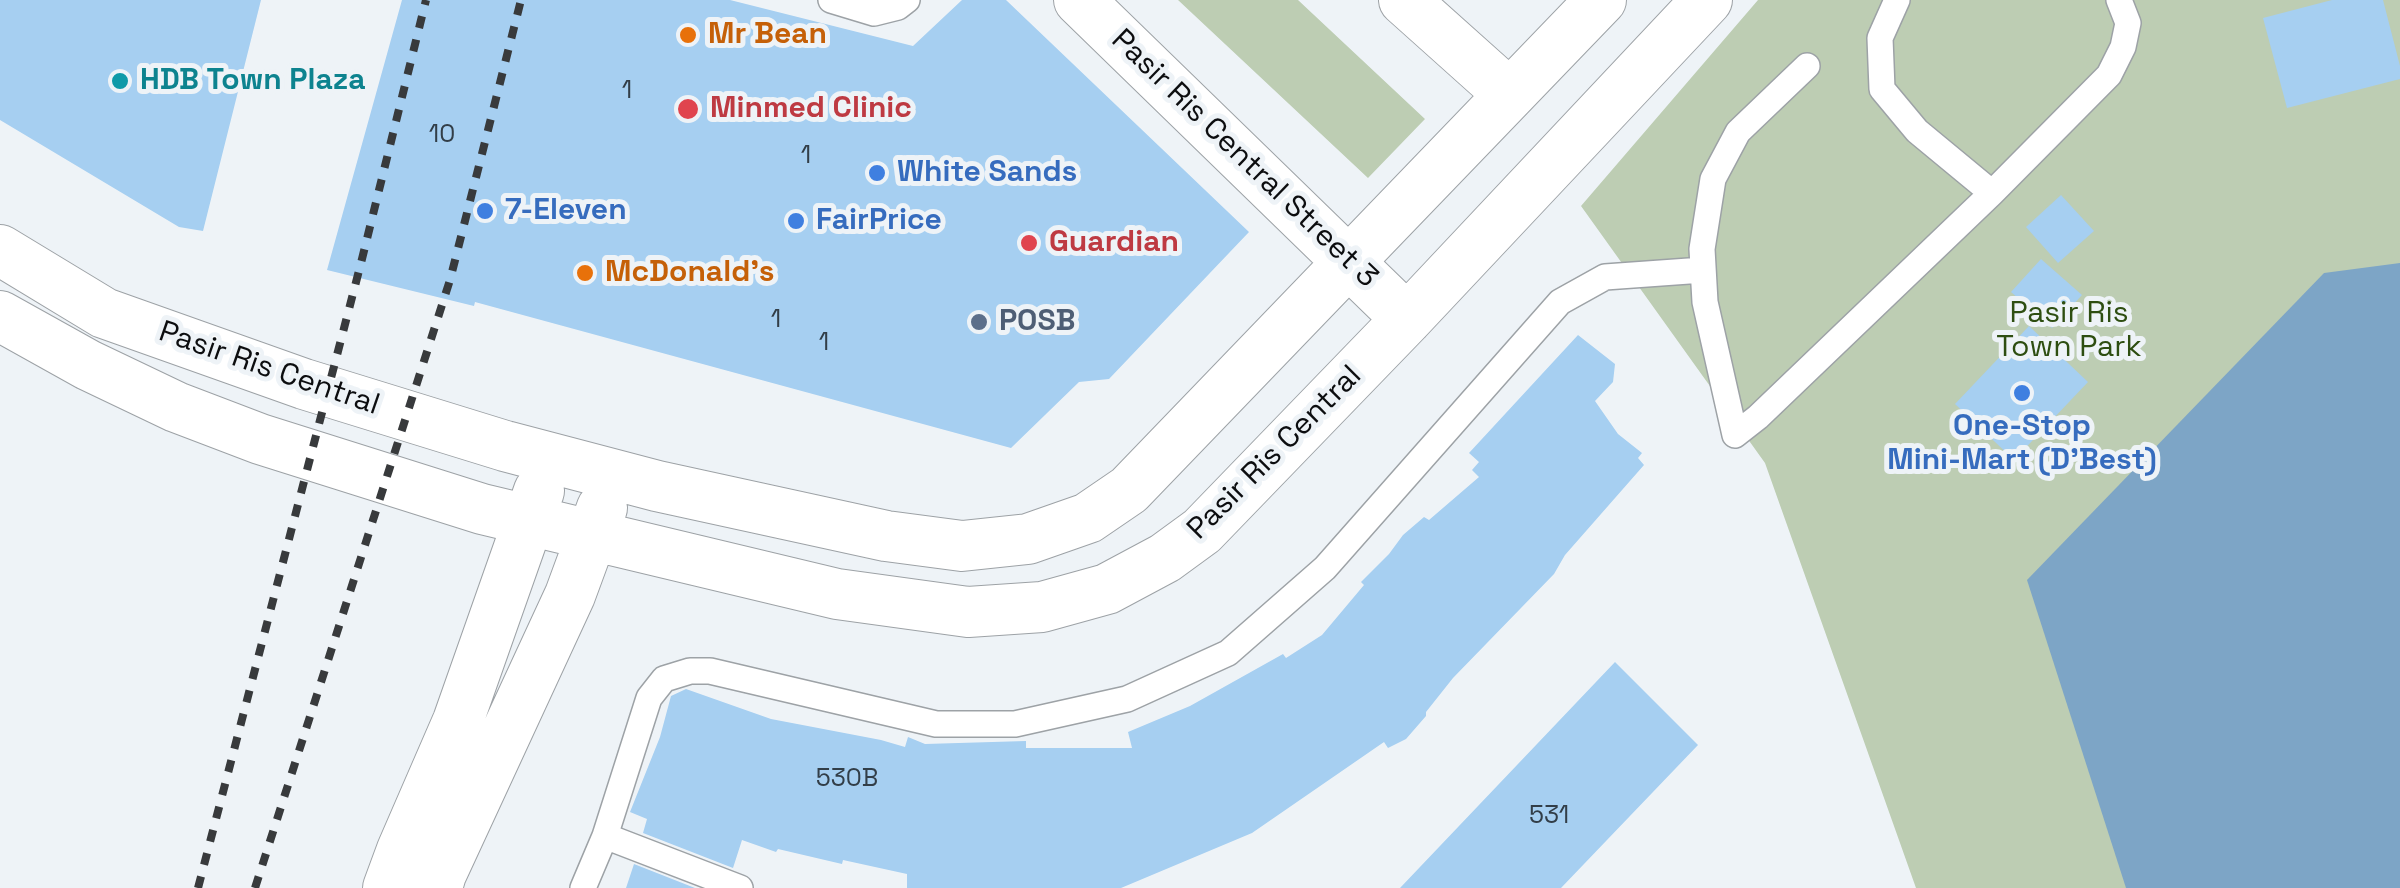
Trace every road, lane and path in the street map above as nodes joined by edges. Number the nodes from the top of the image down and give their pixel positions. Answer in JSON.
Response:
{"nodes":[{"id":1,"x":831,"y":0,"type":"edge"},
{"id":2,"x":906,"y":0,"type":"edge"},
{"id":3,"x":1080,"y":0,"type":"edge"},
{"id":4,"x":1404,"y":0,"type":"edge"},
{"id":5,"x":1600,"y":0,"type":"edge"},
{"id":6,"x":1707,"y":0,"type":"edge"},
{"id":7,"x":1897,"y":0,"type":"edge"},
{"id":8,"x":2120,"y":0,"type":"edge"},
{"id":9,"x":1808,"y":66,"type":"dead end"},
{"id":10,"x":1509,"y":94,"type":"junction"},
{"id":11,"x":1992,"y":193,"type":"junction"},
{"id":12,"x":0,"y":250,"type":"edge"},
{"id":13,"x":1348,"y":260,"type":"junction"},
{"id":14,"x":1703,"y":270,"type":"junction"},
{"id":15,"x":0,"y":316,"type":"edge"},
{"id":16,"x":1408,"y":319,"type":"junction"},
{"id":17,"x":551,"y":458,"type":"junction"},
{"id":18,"x":615,"y":475,"type":"junction"},
{"id":19,"x":528,"y":520,"type":"junction"},
{"id":20,"x":590,"y":536,"type":"junction"},
{"id":21,"x":605,"y":836,"type":"junction"},
{"id":22,"x":388,"y":888,"type":"edge"},
{"id":23,"x":437,"y":888,"type":"edge"},
{"id":24,"x":583,"y":888,"type":"edge"},
{"id":25,"x":740,"y":888,"type":"edge"}],
"edges":[{"from":1,"to":2,"type":"lane"},
{"from":3,"to":13,"type":"street","name":"Pasir Ris Central Street 3"},
{"from":4,"to":10,"type":"street"},
{"from":5,"to":10,"type":"street","name":"Pasir Ris Central"},
{"from":6,"to":16,"type":"street","name":"Pasir Ris Central"},
{"from":7,"to":11,"type":"lane"},
{"from":8,"to":11,"type":"lane"},
{"from":9,"to":14,"type":"lane"},
{"from":10,"to":13,"type":"street","name":"Pasir Ris Central"},
{"from":11,"to":14,"type":"lane"},
{"from":12,"to":17,"type":"street","name":"Pasir Ris Central"},
{"from":13,"to":16,"type":"street","name":"Pasir Ris Central Street 3"},
{"from":13,"to":18,"type":"street","name":"Pasir Ris Central"},
{"from":14,"to":21,"type":"lane"},
{"from":15,"to":19,"type":"street","name":"Pasir Ris Central"},
{"from":16,"to":20,"type":"street","name":"Pasir Ris Central"},
{"from":17,"to":18,"type":"street","name":"Pasir Ris Central"},
{"from":17,"to":19,"type":"street"},
{"from":18,"to":20,"type":"street"},
{"from":19,"to":20,"type":"street","name":"Pasir Ris Central"},
{"from":19,"to":22,"type":"street"},
{"from":20,"to":23,"type":"street"},
{"from":21,"to":24,"type":"lane"},
{"from":21,"to":25,"type":"lane"}]}
